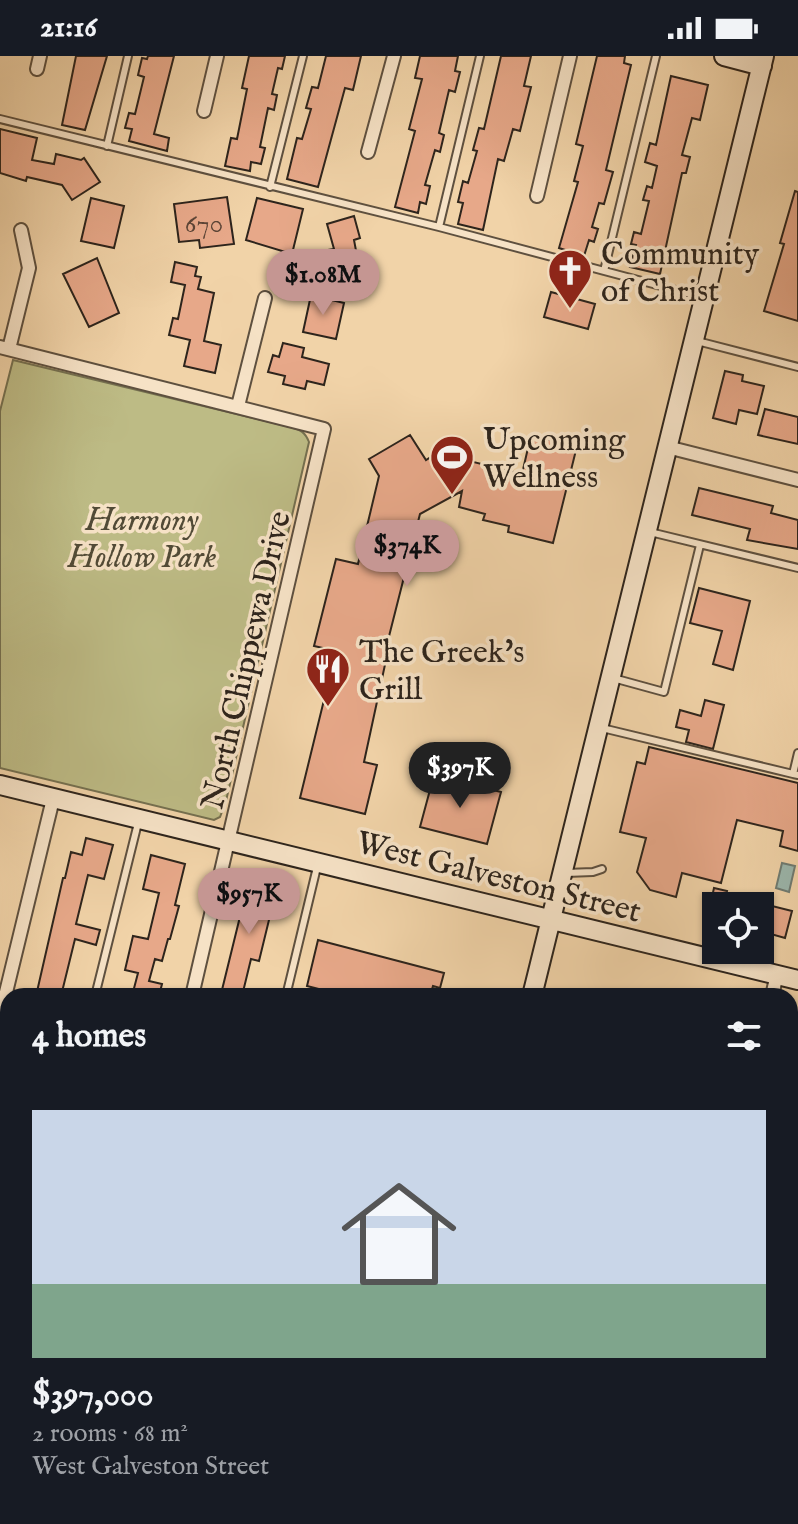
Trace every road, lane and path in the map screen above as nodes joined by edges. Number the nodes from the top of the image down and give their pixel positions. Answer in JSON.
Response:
{"nodes":[{"id":1,"x":128,"y":56,"type":"edge"},
{"id":2,"x":217,"y":56,"type":"edge"},
{"id":3,"x":303,"y":56,"type":"edge"},
{"id":4,"x":394,"y":56,"type":"edge"},
{"id":5,"x":480,"y":56,"type":"edge"},
{"id":6,"x":570,"y":56,"type":"edge"},
{"id":7,"x":656,"y":56,"type":"edge"},
{"id":8,"x":724,"y":56,"type":"edge"},
{"id":9,"x":763,"y":61,"type":"edge"},
{"id":10,"x":204,"y":111,"type":"dead end"},
{"id":11,"x":0,"y":119,"type":"edge"},
{"id":12,"x":107,"y":146,"type":"junction"},
{"id":13,"x":368,"y":152,"type":"dead end"},
{"id":14,"x":270,"y":187,"type":"junction"},
{"id":15,"x":537,"y":196,"type":"dead end"},
{"id":16,"x":439,"y":227,"type":"junction"},
{"id":17,"x":21,"y":230,"type":"dead end"},
{"id":18,"x":604,"y":271,"type":"junction"},
{"id":19,"x":704,"y":297,"type":"junction"},
{"id":20,"x":265,"y":298,"type":"dead end"},
{"id":21,"x":694,"y":340,"type":"junction"},
{"id":22,"x":5,"y":348,"type":"edge"},
{"id":23,"x":798,"y":367,"type":"edge"},
{"id":24,"x":238,"y":406,"type":"junction"},
{"id":25,"x":667,"y":447,"type":"junction"},
{"id":26,"x":798,"y":480,"type":"edge"},
{"id":27,"x":646,"y":531,"type":"junction"},
{"id":28,"x":700,"y":545,"type":"junction"},
{"id":29,"x":798,"y":568,"type":"edge"},
{"id":30,"x":610,"y":678,"type":"junction"},
{"id":31,"x":598,"y":727,"type":"junction"},
{"id":32,"x":798,"y":753,"type":"edge"},
{"id":33,"x":795,"y":774,"type":"edge"},
{"id":34,"x":0,"y":785,"type":"edge"},
{"id":35,"x":53,"y":799,"type":"junction"},
{"id":36,"x":139,"y":819,"type":"junction"},
{"id":37,"x":230,"y":841,"type":"junction"},
{"id":38,"x":318,"y":863,"type":"junction"},
{"id":39,"x":602,"y":869,"type":"dead end"},
{"id":40,"x":562,"y":874,"type":"junction"},
{"id":41,"x":551,"y":921,"type":"junction"},
{"id":42,"x":777,"y":974,"type":"junction"},
{"id":43,"x":798,"y":980,"type":"edge"},
{"id":44,"x":7,"y":988,"type":"edge"},
{"id":45,"x":97,"y":988,"type":"edge"},
{"id":46,"x":194,"y":988,"type":"edge"},
{"id":47,"x":288,"y":988,"type":"edge"},
{"id":48,"x":534,"y":988,"type":"edge"},
{"id":49,"x":774,"y":988,"type":"edge"}],
"edges":[{"from":1,"to":12,"type":"lane"},
{"from":2,"to":10,"type":"street"},
{"from":3,"to":14,"type":"lane"},
{"from":4,"to":13,"type":"street"},
{"from":5,"to":16,"type":"lane"},
{"from":6,"to":15,"type":"street"},
{"from":7,"to":18,"type":"lane"},
{"from":8,"to":9,"type":"main road"},
{"from":9,"to":19,"type":"main road"},
{"from":11,"to":12,"type":"lane"},
{"from":12,"to":14,"type":"lane"},
{"from":14,"to":16,"type":"lane"},
{"from":16,"to":18,"type":"lane"},
{"from":17,"to":22,"type":"street"},
{"from":18,"to":19,"type":"lane"},
{"from":19,"to":21,"type":"main road"},
{"from":20,"to":24,"type":"street"},
{"from":21,"to":23,"type":"lane"},
{"from":21,"to":25,"type":"main road"},
{"from":22,"to":24,"type":"street"},
{"from":24,"to":37,"type":"street","name":"North Chippewa Drive"},
{"from":25,"to":26,"type":"street"},
{"from":25,"to":27,"type":"main road"},
{"from":27,"to":28,"type":"lane"},
{"from":27,"to":30,"type":"main road"},
{"from":28,"to":29,"type":"lane"},
{"from":28,"to":30,"type":"lane"},
{"from":30,"to":31,"type":"main road"},
{"from":31,"to":33,"type":"lane"},
{"from":31,"to":40,"type":"main road"},
{"from":32,"to":33,"type":"lane"},
{"from":34,"to":35,"type":"main road","name":"West Galveston Street"},
{"from":35,"to":36,"type":"main road","name":"West Galveston Street"},
{"from":35,"to":44,"type":"street"},
{"from":36,"to":37,"type":"main road","name":"West Galveston Street"},
{"from":36,"to":45,"type":"lane"},
{"from":37,"to":38,"type":"main road","name":"West Galveston Street"},
{"from":37,"to":46,"type":"street","name":"North Chippewa Drive"},
{"from":38,"to":41,"type":"main road","name":"West Galveston Street"},
{"from":38,"to":47,"type":"lane"},
{"from":39,"to":40,"type":"lane"},
{"from":40,"to":41,"type":"main road"},
{"from":41,"to":42,"type":"main road","name":"West Galveston Street"},
{"from":41,"to":48,"type":"main road"},
{"from":42,"to":43,"type":"main road","name":"West Galveston Street"},
{"from":42,"to":49,"type":"street"}]}
